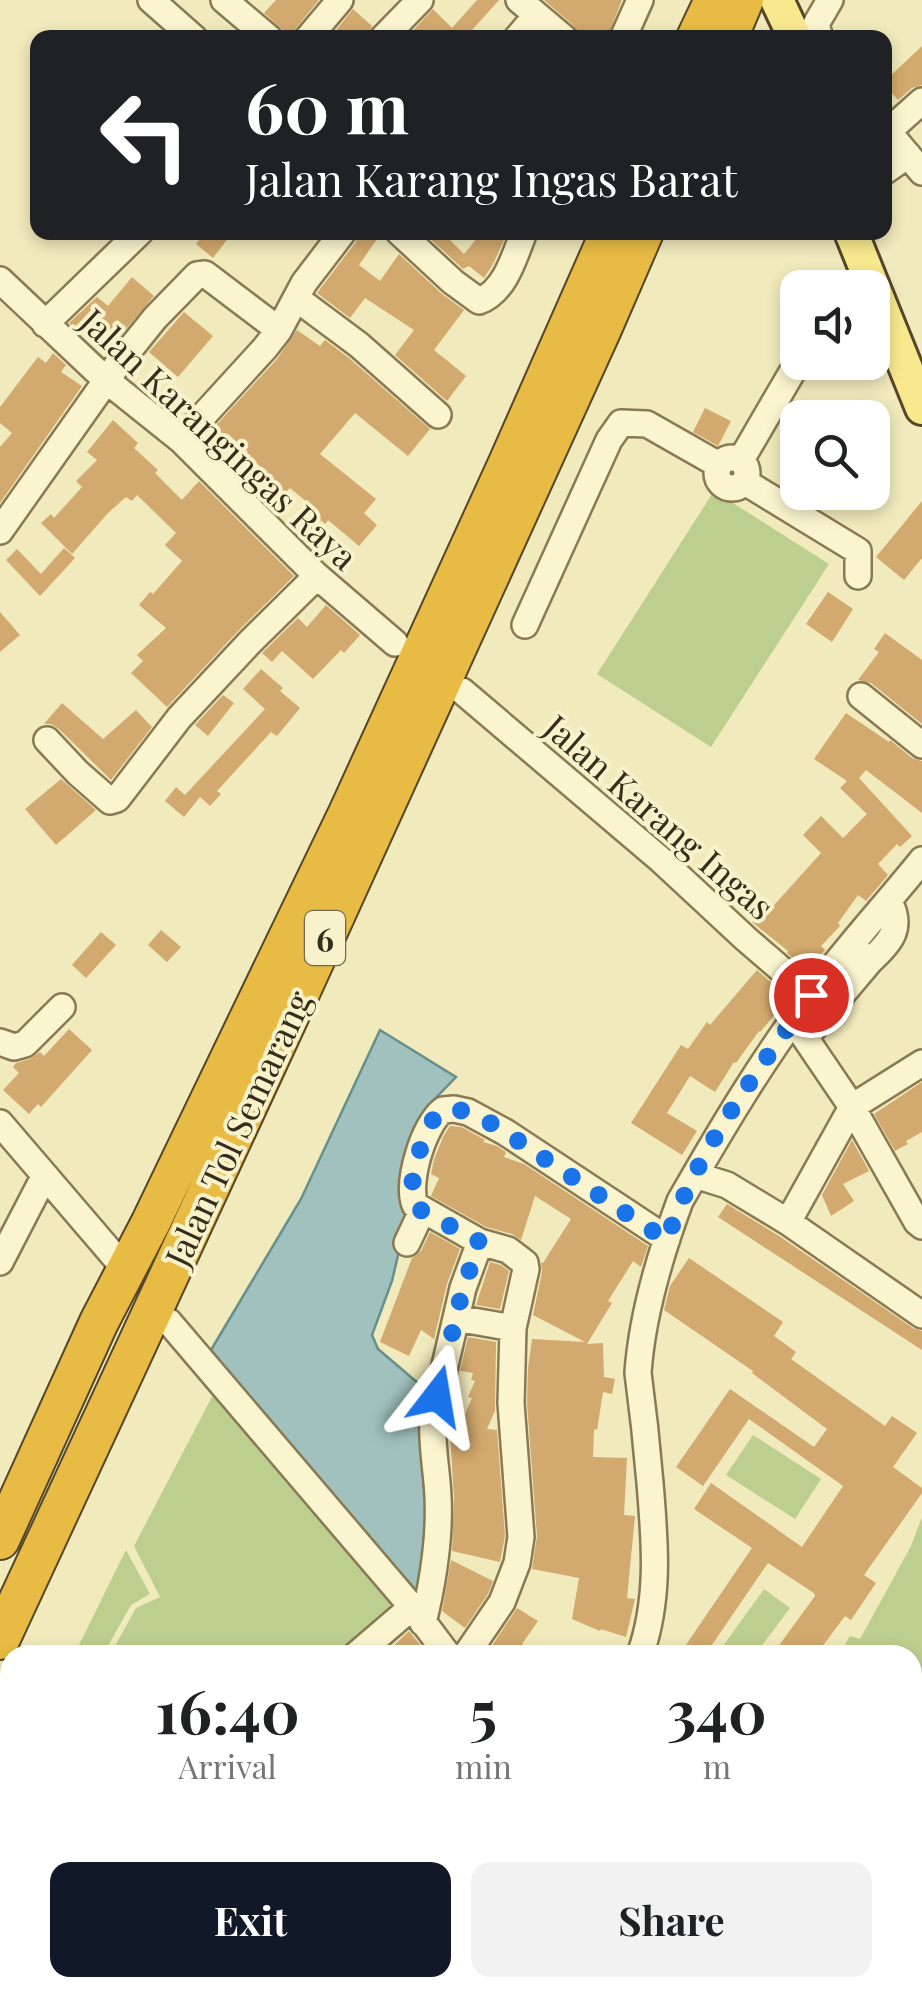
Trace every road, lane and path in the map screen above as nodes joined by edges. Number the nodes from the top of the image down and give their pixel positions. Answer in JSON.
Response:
{"nodes":[{"id":1,"x":151,"y":0,"type":"edge"},
{"id":2,"x":224,"y":0,"type":"edge"},
{"id":3,"x":340,"y":0,"type":"edge"},
{"id":4,"x":420,"y":0,"type":"edge"},
{"id":5,"x":640,"y":0,"type":"edge"},
{"id":6,"x":714,"y":0,"type":"edge"},
{"id":7,"x":744,"y":0,"type":"edge"},
{"id":8,"x":757,"y":0,"type":"edge"},
{"id":9,"x":777,"y":0,"type":"edge"},
{"id":10,"x":527,"y":8,"type":"edge"},
{"id":11,"x":816,"y":24,"type":"edge"},
{"id":12,"x":185,"y":30,"type":"edge"},
{"id":13,"x":260,"y":30,"type":"edge"},
{"id":14,"x":315,"y":30,"type":"edge"},
{"id":15,"x":391,"y":30,"type":"edge"},
{"id":16,"x":554,"y":30,"type":"edge"},
{"id":17,"x":627,"y":30,"type":"edge"},
{"id":18,"x":708,"y":30,"type":"edge"},
{"id":19,"x":713,"y":30,"type":"edge"},
{"id":20,"x":769,"y":30,"type":"edge"},
{"id":21,"x":922,"y":100,"type":"edge"},
{"id":22,"x":892,"y":127,"type":"edge"},
{"id":23,"x":892,"y":137,"type":"edge"},
{"id":24,"x":915,"y":164,"type":"edge"},
{"id":25,"x":132,"y":240,"type":"edge"},
{"id":26,"x":338,"y":240,"type":"edge"},
{"id":27,"x":408,"y":240,"type":"edge"},
{"id":28,"x":521,"y":240,"type":"edge"},
{"id":29,"x":606,"y":240,"type":"edge"},
{"id":30,"x":641,"y":240,"type":"edge"},
{"id":31,"x":853,"y":240,"type":"edge"},
{"id":32,"x":875,"y":240,"type":"edge"},
{"id":33,"x":859,"y":270,"type":"edge"},
{"id":34,"x":0,"y":280,"type":"edge"},
{"id":35,"x":296,"y":298,"type":"junction"},
{"id":36,"x":45,"y":324,"type":"junction"},
{"id":37,"x":278,"y":330,"type":"junction"},
{"id":38,"x":890,"y":341,"type":"edge"},
{"id":39,"x":922,"y":357,"type":"edge"},
{"id":40,"x":106,"y":380,"type":"junction"},
{"id":41,"x":787,"y":380,"type":"edge"},
{"id":42,"x":922,"y":408,"type":"edge"},
{"id":43,"x":438,"y":415,"type":"dead end"},
{"id":44,"x":181,"y":440,"type":"junction"},
{"id":45,"x":735,"y":469,"type":"junction"},
{"id":46,"x":0,"y":530,"type":"edge"},
{"id":47,"x":317,"y":576,"type":"junction"},
{"id":48,"x":858,"y":576,"type":"dead end"},
{"id":49,"x":525,"y":625,"type":"dead end"},
{"id":50,"x":394,"y":643,"type":"dead end"},
{"id":51,"x":462,"y":691,"type":"dead end"},
{"id":52,"x":862,"y":696,"type":"dead end"},
{"id":53,"x":47,"y":740,"type":"dead end"},
{"id":54,"x":922,"y":745,"type":"edge"},
{"id":55,"x":922,"y":860,"type":"edge"},
{"id":56,"x":861,"y":954,"type":"junction"},
{"id":57,"x":811,"y":995,"type":"junction"},
{"id":58,"x":62,"y":1007,"type":"dead end"},
{"id":59,"x":799,"y":1028,"type":"junction"},
{"id":60,"x":0,"y":1042,"type":"edge"},
{"id":61,"x":922,"y":1063,"type":"edge"},
{"id":62,"x":852,"y":1107,"type":"junction"},
{"id":63,"x":0,"y":1123,"type":"edge"},
{"id":64,"x":695,"y":1175,"type":"junction"},
{"id":65,"x":44,"y":1177,"type":"junction"},
{"id":66,"x":422,"y":1211,"type":"junction"},
{"id":67,"x":788,"y":1222,"type":"junction"},
{"id":68,"x":922,"y":1226,"type":"edge"},
{"id":69,"x":667,"y":1240,"type":"junction"},
{"id":70,"x":480,"y":1242,"type":"junction"},
{"id":71,"x":407,"y":1243,"type":"dead end"},
{"id":72,"x":0,"y":1262,"type":"edge"},
{"id":73,"x":125,"y":1269,"type":"dead end"},
{"id":74,"x":922,"y":1315,"type":"edge"},
{"id":75,"x":456,"y":1318,"type":"junction"},
{"id":76,"x":169,"y":1322,"type":"dead end"},
{"id":77,"x":513,"y":1328,"type":"junction"},
{"id":78,"x":0,"y":1540,"type":"edge"},
{"id":79,"x":418,"y":1615,"type":"junction"},
{"id":80,"x":0,"y":1640,"type":"edge"},
{"id":81,"x":372,"y":1645,"type":"edge"},
{"id":82,"x":440,"y":1645,"type":"edge"},
{"id":83,"x":473,"y":1645,"type":"edge"},
{"id":84,"x":643,"y":1645,"type":"edge"}],
"edges":[{"from":1,"to":12,"type":"street"},
{"from":2,"to":13,"type":"street"},
{"from":3,"to":14,"type":"street"},
{"from":4,"to":15,"type":"street"},
{"from":5,"to":17,"type":"street"},
{"from":6,"to":18,"type":"highway"},
{"from":7,"to":19,"type":"highway"},
{"from":8,"to":20,"type":"main road"},
{"from":9,"to":11,"type":"main road"},
{"from":10,"to":16,"type":"street"},
{"from":21,"to":22,"type":"street"},
{"from":23,"to":24,"type":"street"},
{"from":25,"to":36,"type":"street"},
{"from":26,"to":35,"type":"street"},
{"from":27,"to":28,"type":"street"},
{"from":29,"to":78,"type":"highway","name":"Jalan Tol Semarang","number":"6"},
{"from":30,"to":80,"type":"highway","name":"Jalan Tol Semarang","number":"6"},
{"from":31,"to":33,"type":"main road"},
{"from":32,"to":39,"type":"main road"},
{"from":34,"to":36,"type":"street","name":"Jalan Karangingas Raya"},
{"from":35,"to":37,"type":"street"},
{"from":35,"to":43,"type":"street"},
{"from":36,"to":40,"type":"street","name":"Jalan Karangingas Raya"},
{"from":37,"to":40,"type":"street"},
{"from":37,"to":44,"type":"street"},
{"from":38,"to":42,"type":"main road"},
{"from":40,"to":44,"type":"street","name":"Jalan Karangingas Raya"},
{"from":40,"to":46,"type":"street"},
{"from":41,"to":45,"type":"street"},
{"from":44,"to":47,"type":"street","name":"Jalan Karangingas Raya"},
{"from":45,"to":48,"type":"street"},
{"from":45,"to":49,"type":"street"},
{"from":47,"to":50,"type":"street","name":"Jalan Karangingas Raya"},
{"from":47,"to":53,"type":"street"},
{"from":51,"to":57,"type":"street","name":"Jalan Karang Ingas"},
{"from":52,"to":54,"type":"street"},
{"from":55,"to":56,"type":"street"},
{"from":56,"to":57,"type":"street"},
{"from":56,"to":59,"type":"street"},
{"from":57,"to":59,"type":"street"},
{"from":58,"to":60,"type":"street"},
{"from":59,"to":62,"type":"street"},
{"from":59,"to":64,"type":"street"},
{"from":61,"to":62,"type":"street"},
{"from":62,"to":67,"type":"street"},
{"from":62,"to":68,"type":"street"},
{"from":63,"to":65,"type":"street"},
{"from":64,"to":67,"type":"street"},
{"from":64,"to":69,"type":"street"},
{"from":65,"to":72,"type":"street"},
{"from":65,"to":73,"type":"street"},
{"from":66,"to":69,"type":"street"},
{"from":66,"to":70,"type":"street"},
{"from":66,"to":71,"type":"street"},
{"from":67,"to":74,"type":"street"},
{"from":69,"to":84,"type":"street"},
{"from":70,"to":75,"type":"street"},
{"from":70,"to":77,"type":"street"},
{"from":75,"to":77,"type":"street"},
{"from":75,"to":79,"type":"street"},
{"from":76,"to":79,"type":"street"},
{"from":77,"to":83,"type":"street"},
{"from":79,"to":81,"type":"street"},
{"from":79,"to":82,"type":"street"}]}
